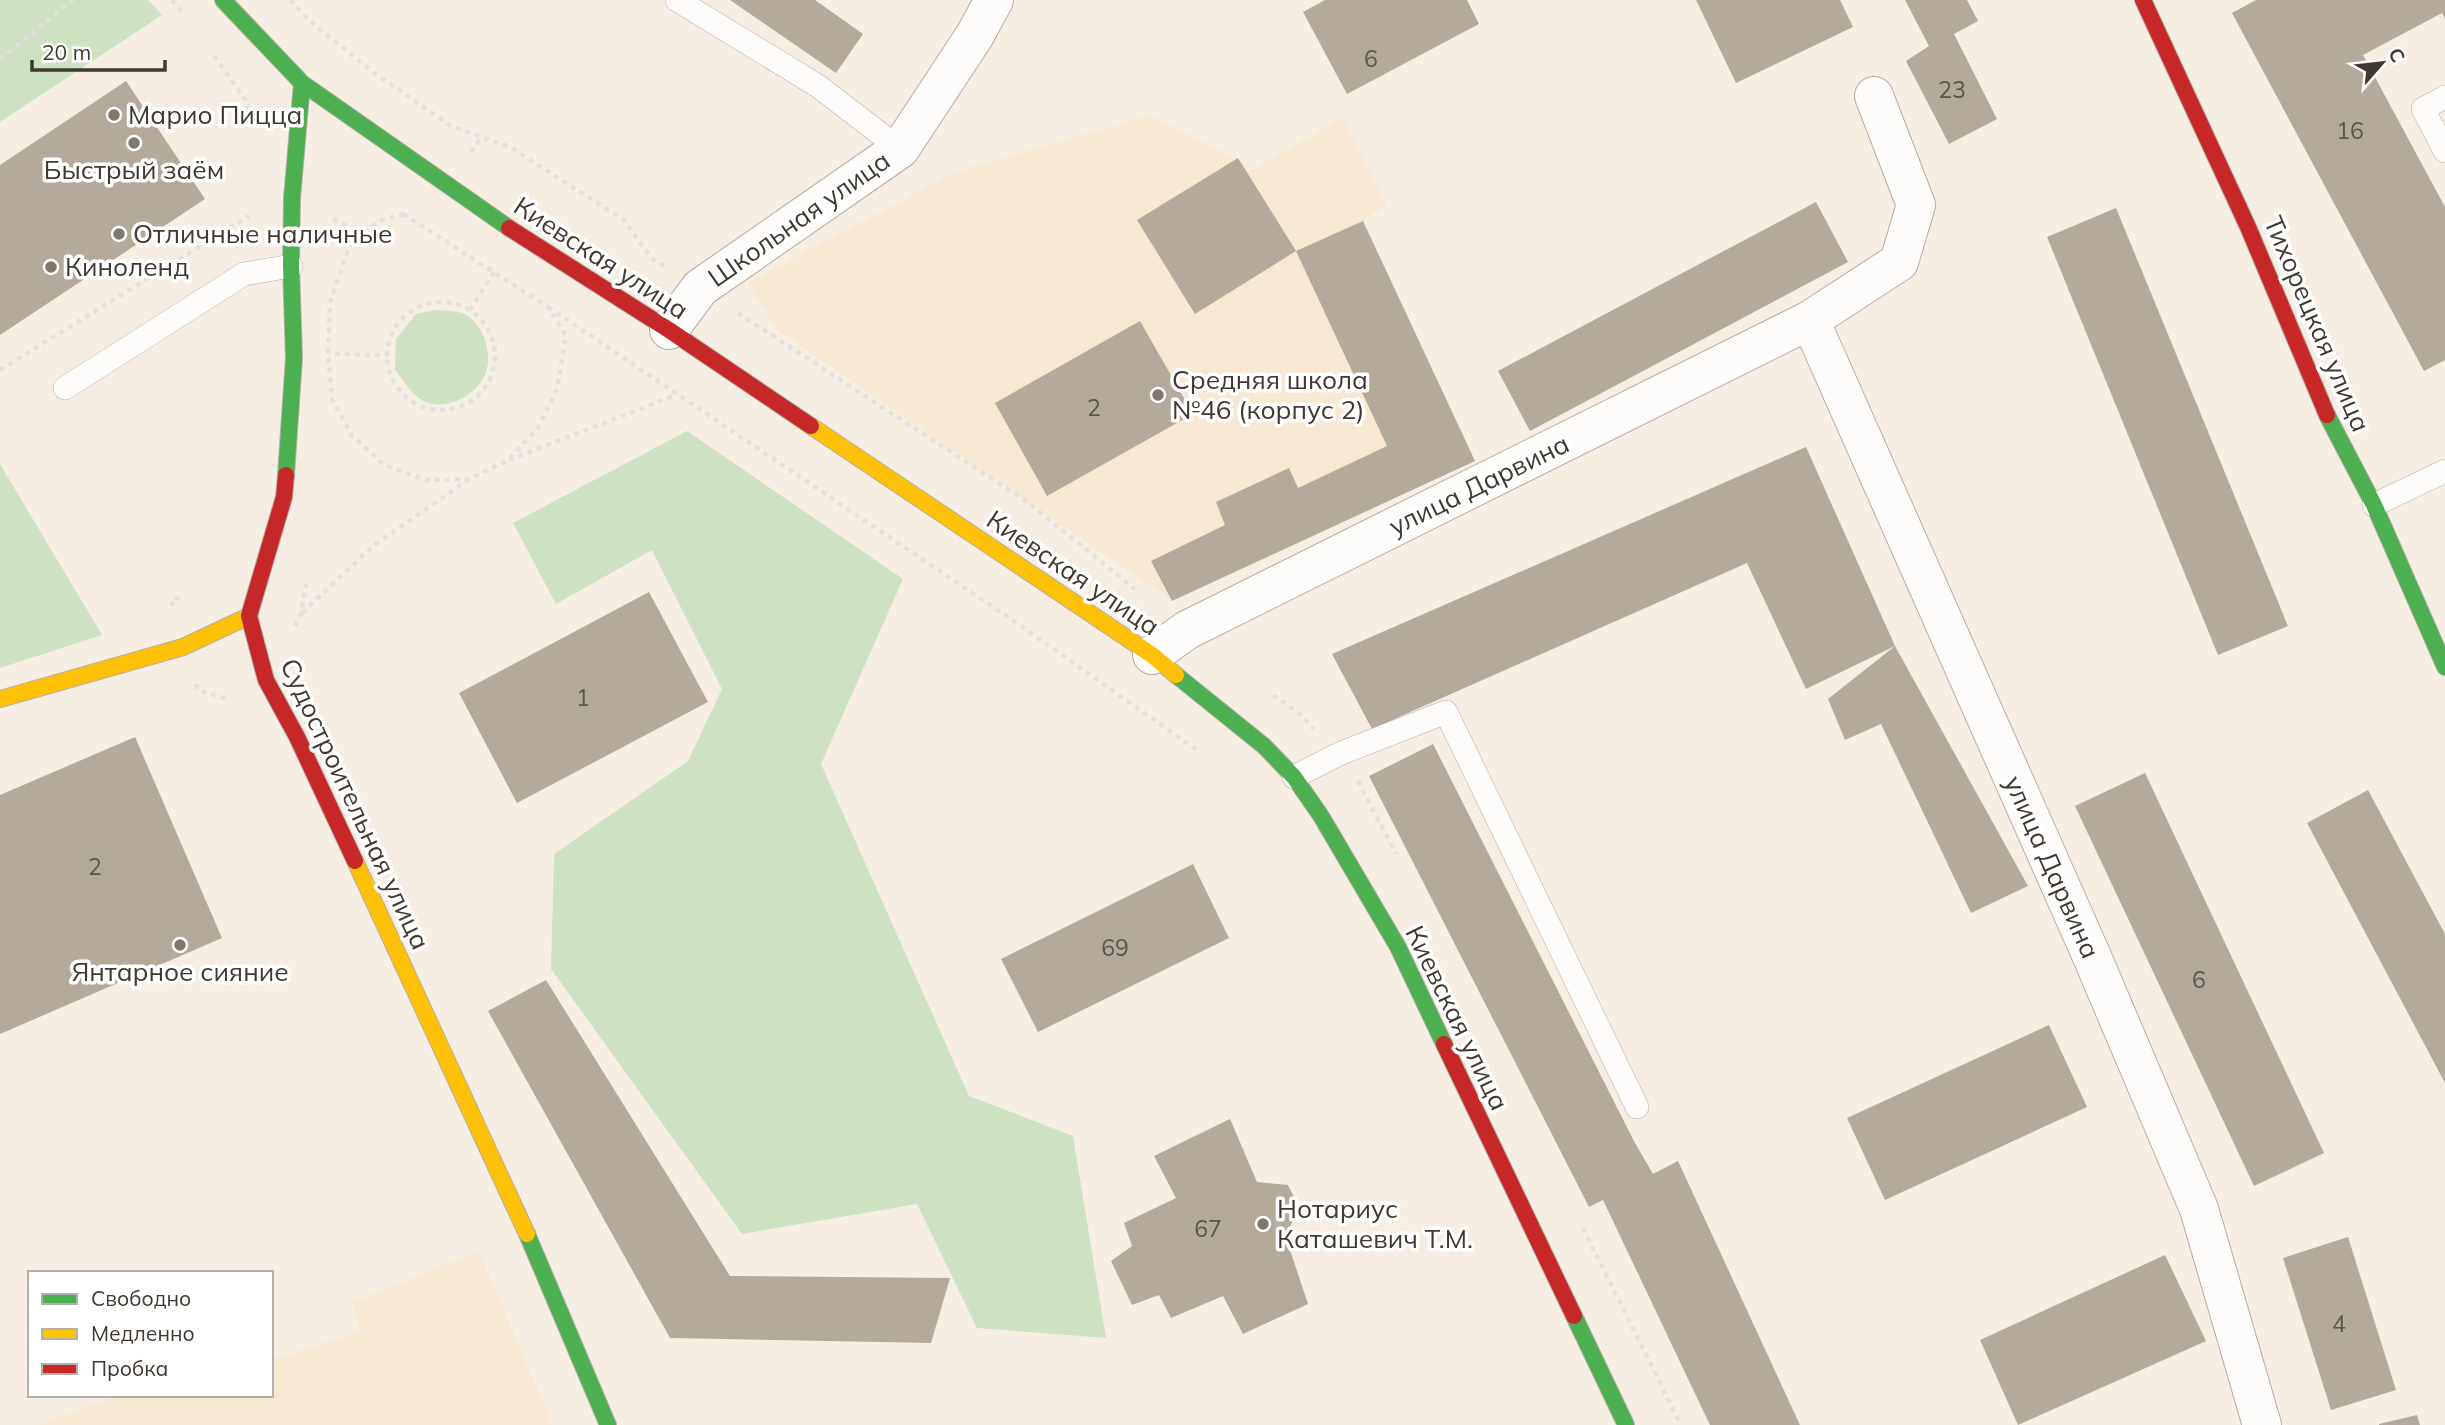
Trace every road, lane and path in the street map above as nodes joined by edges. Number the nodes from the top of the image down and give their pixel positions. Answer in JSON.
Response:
{"nodes":[{"id":1,"x":73,"y":0,"type":"edge"},
{"id":2,"x":223,"y":0,"type":"edge"},
{"id":3,"x":677,"y":0,"type":"edge"},
{"id":4,"x":995,"y":0,"type":"edge"},
{"id":5,"x":2143,"y":0,"type":"edge"},
{"id":6,"x":0,"y":59,"type":"edge"},
{"id":7,"x":302,"y":83,"type":"junction"},
{"id":8,"x":1874,"y":96,"type":"dead end"},
{"id":9,"x":2445,"y":97,"type":"edge"},
{"id":10,"x":900,"y":149,"type":"junction"},
{"id":11,"x":2445,"y":151,"type":"edge"},
{"id":12,"x":292,"y":198,"type":"junction"},
{"id":13,"x":364,"y":234,"type":"junction"},
{"id":14,"x":291,"y":266,"type":"junction"},
{"id":15,"x":494,"y":272,"type":"junction"},
{"id":16,"x":548,"y":306,"type":"junction"},
{"id":17,"x":470,"y":310,"type":"junction"},
{"id":18,"x":1810,"y":320,"type":"junction"},
{"id":19,"x":669,"y":330,"type":"junction"},
{"id":20,"x":328,"y":354,"type":"junction"},
{"id":21,"x":388,"y":355,"type":"junction"},
{"id":22,"x":0,"y":370,"type":"edge"},
{"id":23,"x":65,"y":388,"type":"dead end"},
{"id":24,"x":677,"y":395,"type":"junction"},
{"id":25,"x":508,"y":460,"type":"junction"},
{"id":26,"x":2445,"y":471,"type":"edge"},
{"id":27,"x":469,"y":478,"type":"junction"},
{"id":28,"x":2374,"y":505,"type":"junction"},
{"id":29,"x":301,"y":614,"type":"dead end"},
{"id":30,"x":249,"y":616,"type":"junction"},
{"id":31,"x":1152,"y":655,"type":"junction"},
{"id":32,"x":2445,"y":667,"type":"edge"},
{"id":33,"x":0,"y":699,"type":"edge"},
{"id":34,"x":1202,"y":754,"type":"dead end"},
{"id":35,"x":1294,"y":777,"type":"junction"},
{"id":36,"x":1637,"y":1107,"type":"dead end"},
{"id":37,"x":608,"y":1425,"type":"edge"},
{"id":38,"x":1626,"y":1425,"type":"edge"},
{"id":39,"x":2262,"y":1425,"type":"edge"}],
"edges":[{"from":1,"to":6,"type":"path"},
{"from":2,"to":7,"type":"main road","name":"Киевская улица"},
{"from":3,"to":10,"type":"lane"},
{"from":4,"to":10,"type":"street","name":"Школьная улица"},
{"from":5,"to":28,"type":"main road","name":"Тихорецкая улица"},
{"from":7,"to":12,"type":"main road"},
{"from":7,"to":19,"type":"main road","name":"Киевская улица"},
{"from":8,"to":18,"type":"street","name":"улица Дарвина"},
{"from":9,"to":11,"type":"lane"},
{"from":10,"to":19,"type":"street","name":"Школьная улица"},
{"from":12,"to":13,"type":"path"},
{"from":12,"to":14,"type":"main road"},
{"from":12,"to":22,"type":"path"},
{"from":13,"to":15,"type":"path"},
{"from":13,"to":20,"type":"path"},
{"from":14,"to":23,"type":"lane"},
{"from":14,"to":30,"type":"main road"},
{"from":15,"to":16,"type":"path"},
{"from":15,"to":17,"type":"path"},
{"from":16,"to":24,"type":"path"},
{"from":16,"to":25,"type":"path"},
{"from":17,"to":21,"type":"path"},
{"from":17,"to":21,"type":"path"},
{"from":18,"to":31,"type":"street","name":"улица Дарвина"},
{"from":18,"to":39,"type":"street","name":"улица Дарвина"},
{"from":19,"to":31,"type":"main road","name":"Киевская улица"},
{"from":20,"to":21,"type":"path"},
{"from":20,"to":27,"type":"path"},
{"from":24,"to":25,"type":"path"},
{"from":24,"to":34,"type":"path"},
{"from":25,"to":27,"type":"path"},
{"from":26,"to":28,"type":"lane"},
{"from":27,"to":29,"type":"path"},
{"from":28,"to":32,"type":"main road","name":"Тихорецкая улица"},
{"from":30,"to":33,"type":"main road"},
{"from":30,"to":37,"type":"main road","name":"Судостроительная улица"},
{"from":31,"to":35,"type":"main road","name":"Киевская улица"},
{"from":35,"to":36,"type":"lane"},
{"from":35,"to":38,"type":"main road","name":"Киевская улица"}]}
